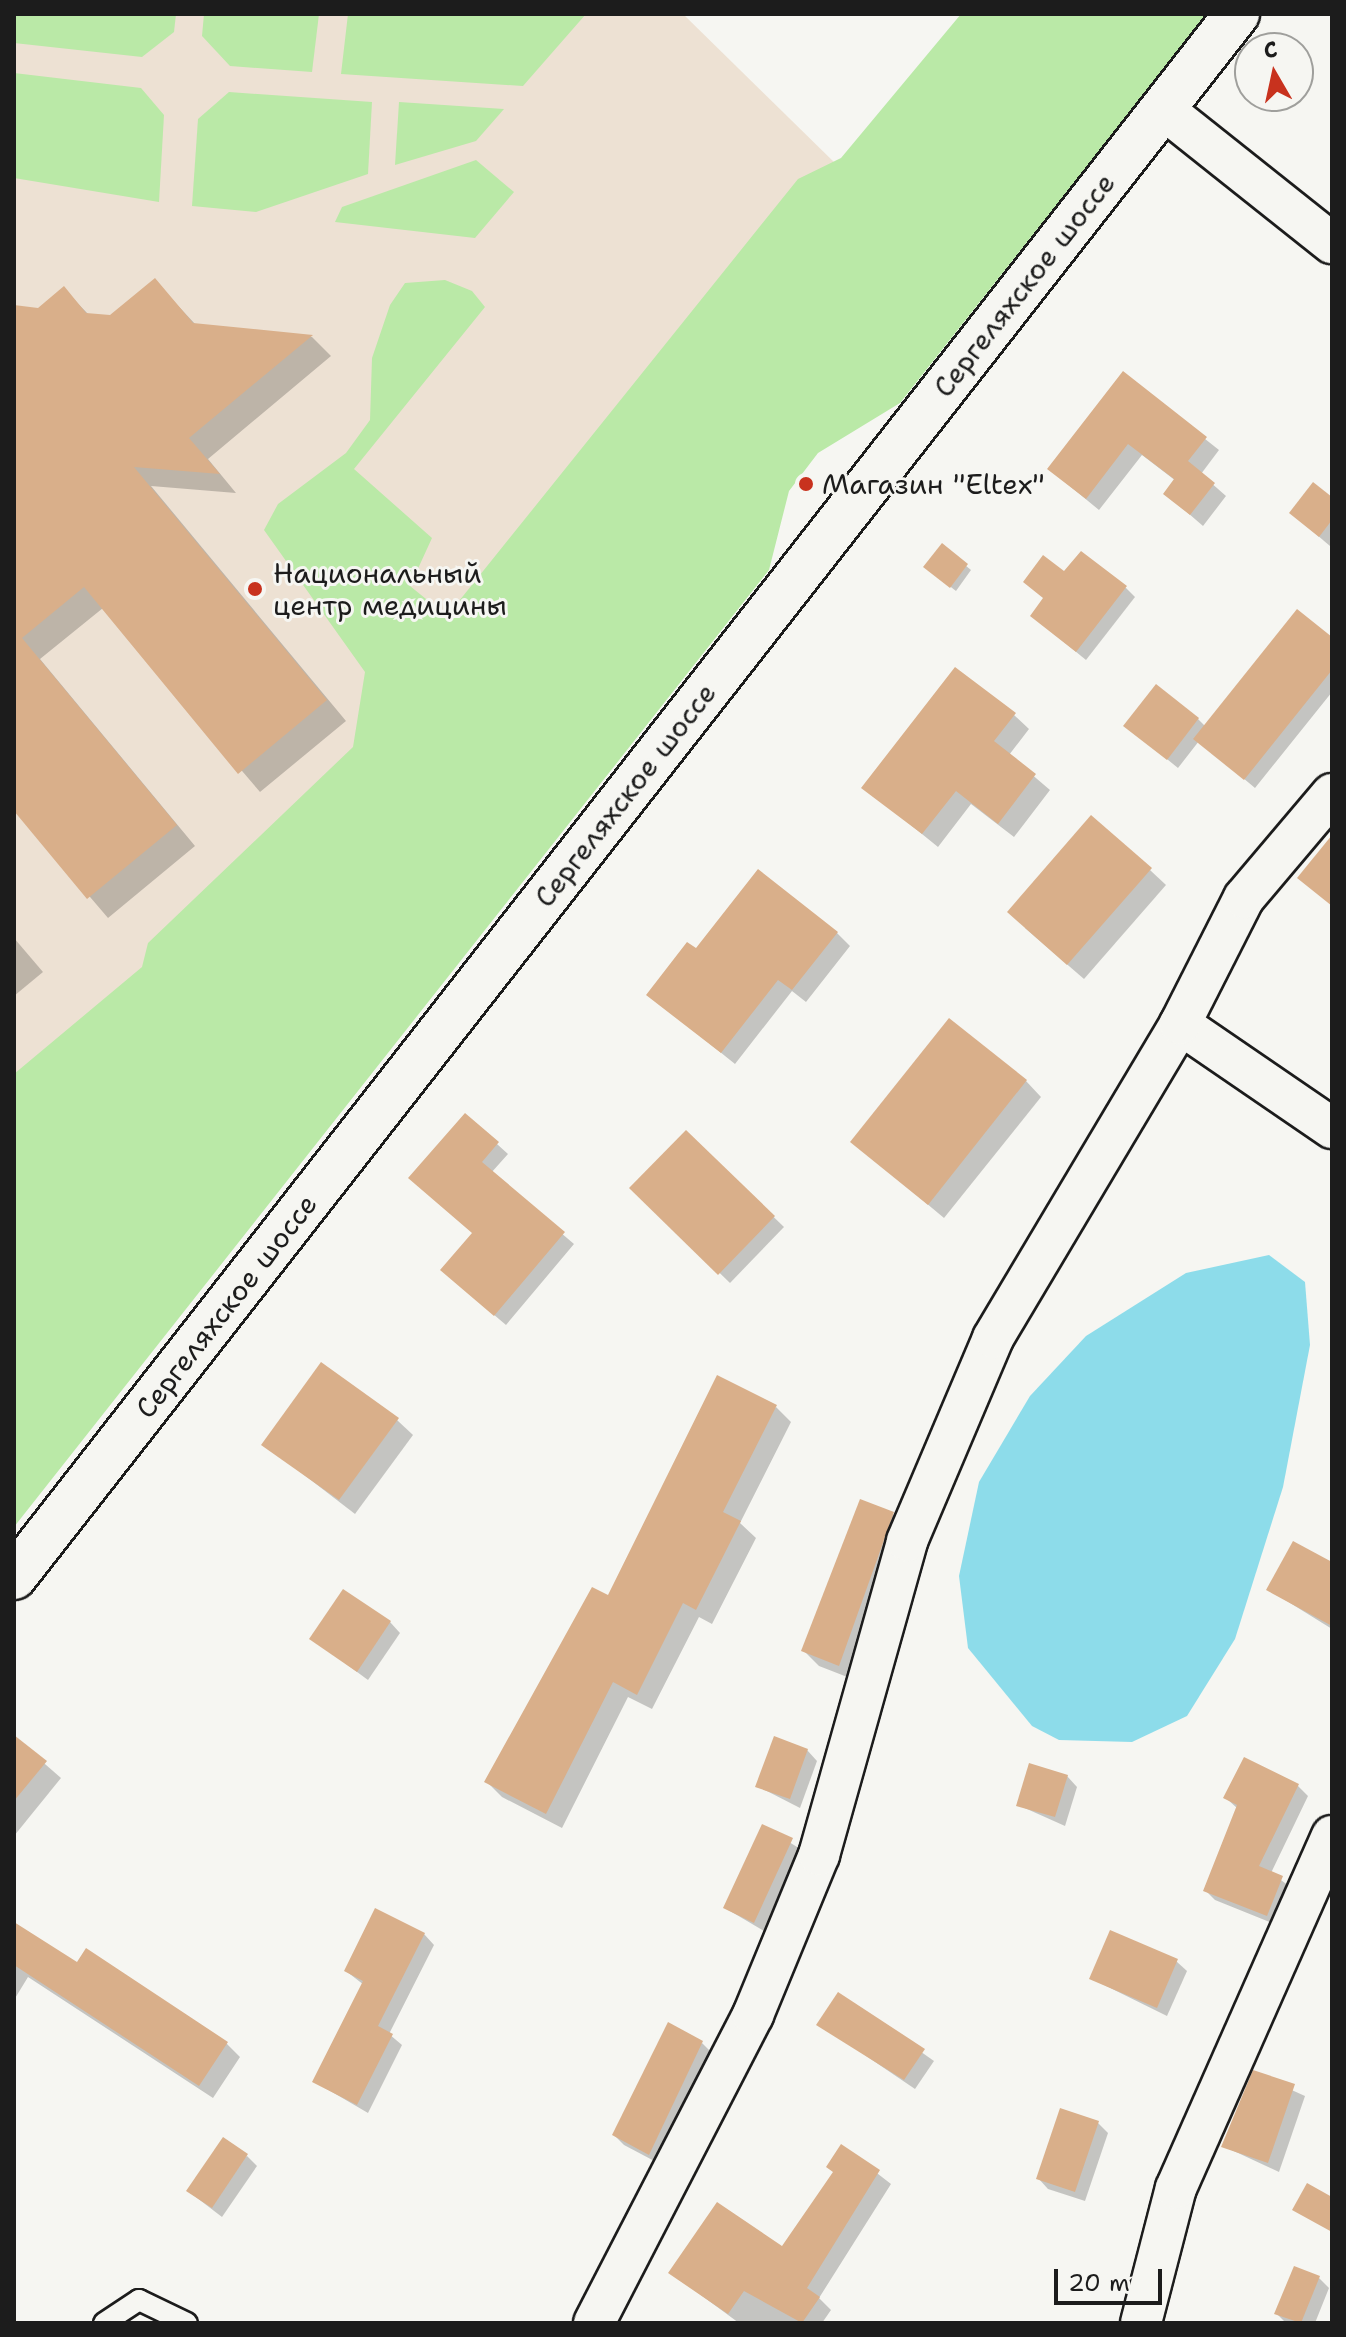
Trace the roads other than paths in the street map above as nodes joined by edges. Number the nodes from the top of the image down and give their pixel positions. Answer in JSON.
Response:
{"nodes":[{"id":1,"x":1237,"y":14,"type":"edge"},
{"id":2,"x":1162,"y":108,"type":"junction"},
{"id":3,"x":1332,"y":243,"type":"edge"},
{"id":4,"x":1332,"y":794,"type":"edge"},
{"id":5,"x":1180,"y":1024,"type":"junction"},
{"id":6,"x":1332,"y":1128,"type":"edge"},
{"id":7,"x":14,"y":1577,"type":"edge"},
{"id":8,"x":1332,"y":1836,"type":"edge"},
{"id":9,"x":104,"y":2323,"type":"edge"},
{"id":10,"x":187,"y":2323,"type":"edge"},
{"id":11,"x":594,"y":2323,"type":"edge"},
{"id":12,"x":1141,"y":2323,"type":"edge"}],
"edges":[{"from":1,"to":2,"type":"main road","name":"Сергеляхское шоссе"},
{"from":2,"to":3,"type":"street"},
{"from":2,"to":7,"type":"main road","name":"Сергеляхское шоссе"},
{"from":4,"to":5,"type":"street"},
{"from":5,"to":6,"type":"street"},
{"from":5,"to":11,"type":"street"},
{"from":8,"to":12,"type":"street"},
{"from":9,"to":10,"type":"lane"}]}
